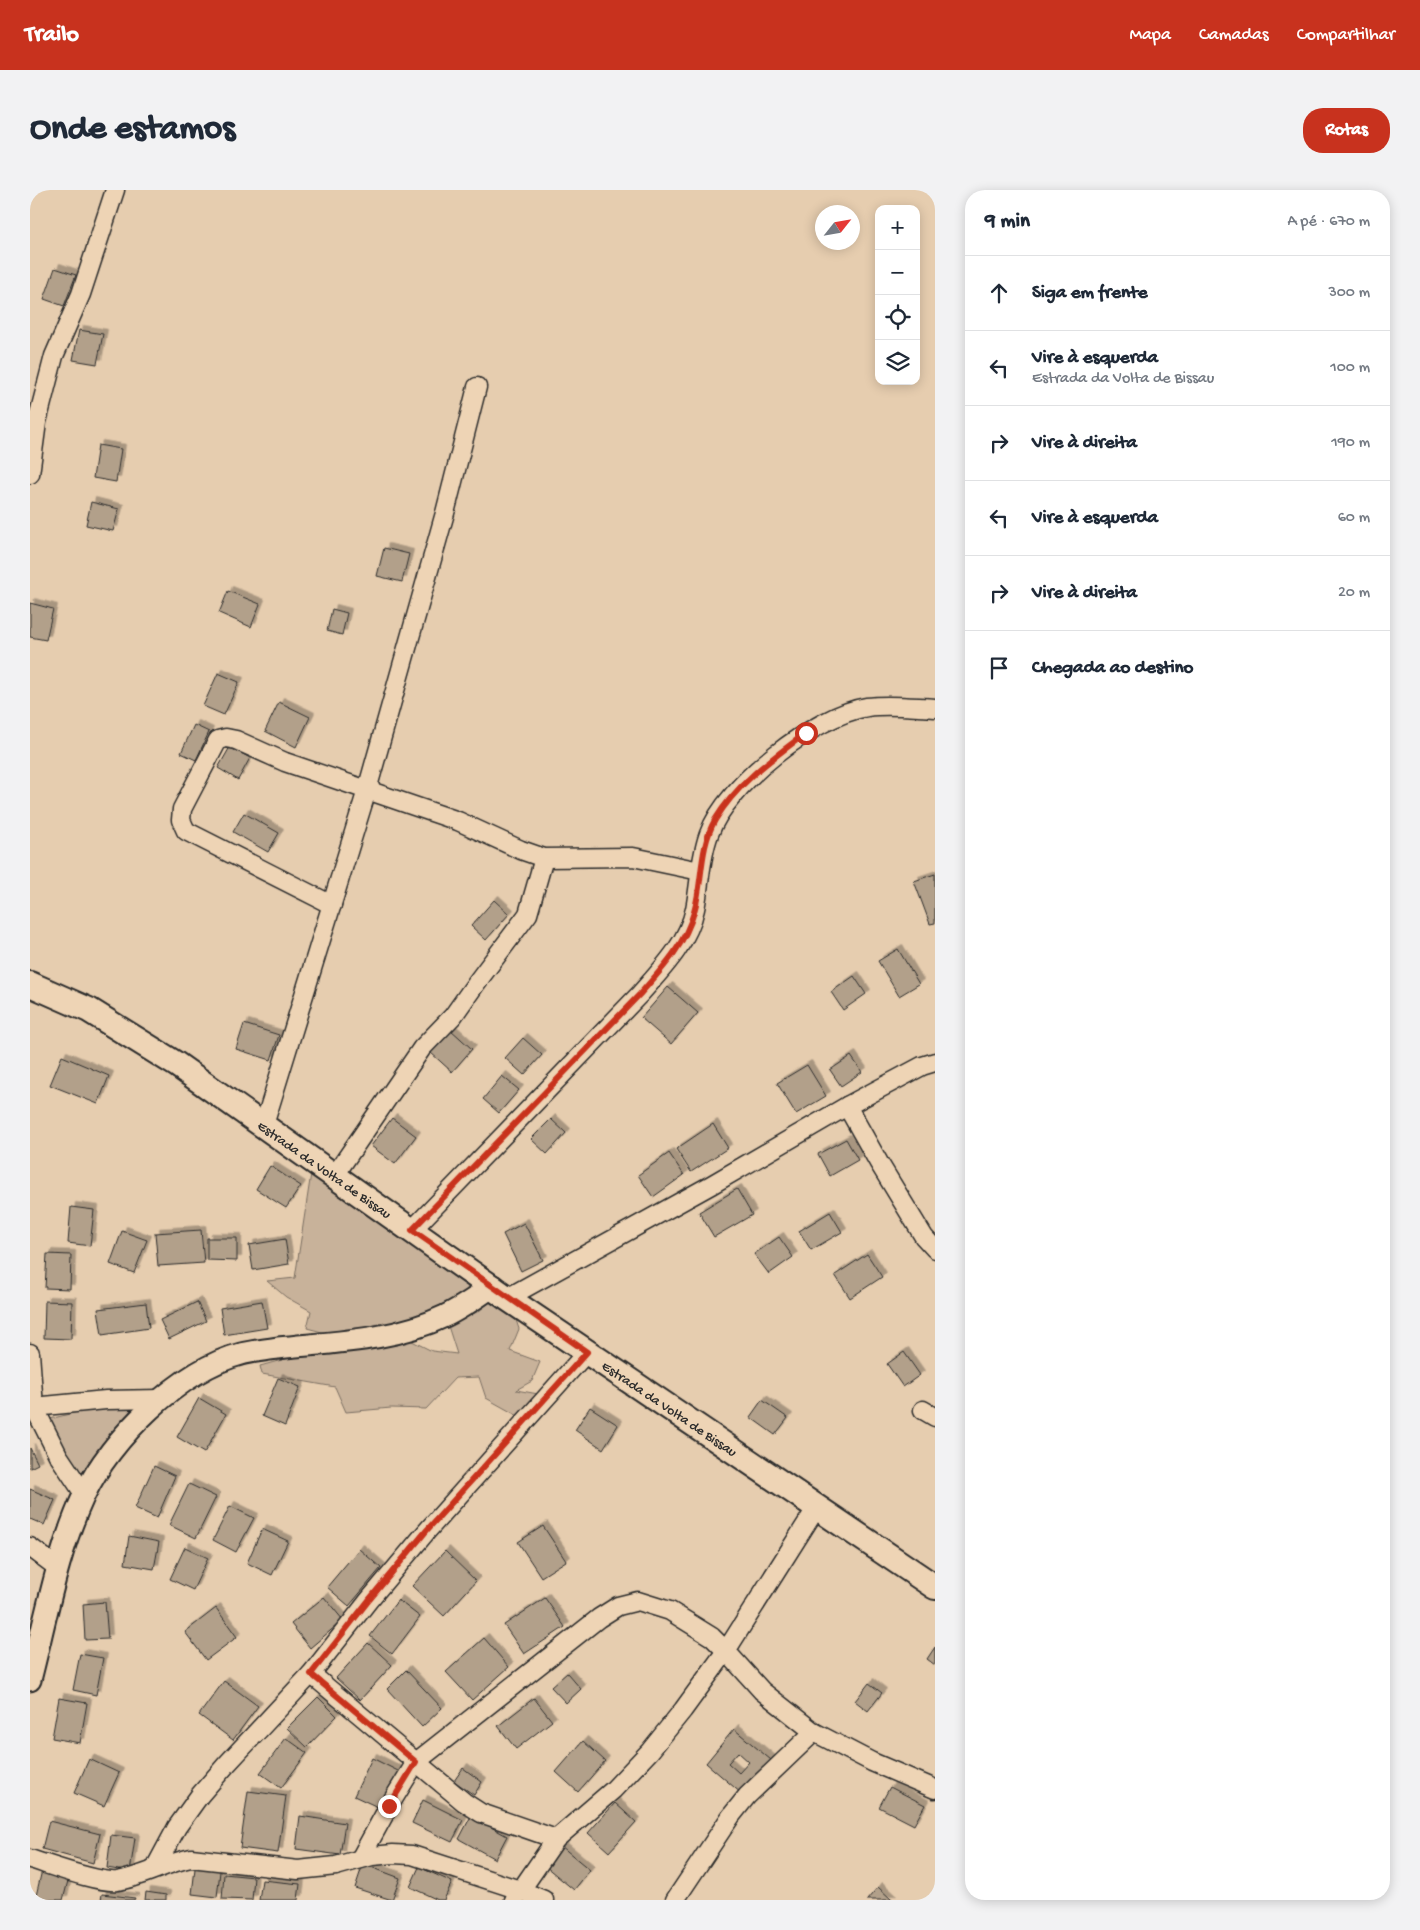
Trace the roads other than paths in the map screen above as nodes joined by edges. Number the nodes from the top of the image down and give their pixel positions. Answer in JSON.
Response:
{"nodes":[{"id":1,"x":115,"y":190,"type":"edge"},
{"id":2,"x":478,"y":387,"type":"dead end"},
{"id":3,"x":30,"y":474,"type":"edge"},
{"id":4,"x":935,"y":708,"type":"edge"},
{"id":5,"x":367,"y":790,"type":"junction"},
{"id":6,"x":544,"y":858,"type":"junction"},
{"id":7,"x":700,"y":871,"type":"junction"},
{"id":8,"x":332,"y":905,"type":"junction"},
{"id":9,"x":30,"y":984,"type":"edge"},
{"id":10,"x":935,"y":1062,"type":"edge"},
{"id":11,"x":847,"y":1106,"type":"junction"},
{"id":12,"x":264,"y":1125,"type":"junction"},
{"id":13,"x":335,"y":1175,"type":"junction"},
{"id":14,"x":412,"y":1230,"type":"junction"},
{"id":15,"x":935,"y":1249,"type":"edge"},
{"id":16,"x":500,"y":1292,"type":"junction"},
{"id":17,"x":587,"y":1352,"type":"junction"},
{"id":18,"x":30,"y":1353,"type":"edge"},
{"id":19,"x":161,"y":1399,"type":"junction"},
{"id":20,"x":32,"y":1408,"type":"edge"},
{"id":21,"x":84,"y":1494,"type":"junction"},
{"id":22,"x":817,"y":1508,"type":"junction"},
{"id":23,"x":30,"y":1547,"type":"edge"},
{"id":24,"x":58,"y":1568,"type":"junction"},
{"id":25,"x":935,"y":1587,"type":"edge"},
{"id":26,"x":726,"y":1651,"type":"junction"},
{"id":27,"x":311,"y":1674,"type":"junction"},
{"id":28,"x":30,"y":1680,"type":"edge"},
{"id":29,"x":814,"y":1732,"type":"junction"},
{"id":30,"x":416,"y":1762,"type":"junction"},
{"id":31,"x":935,"y":1789,"type":"edge"},
{"id":32,"x":556,"y":1839,"type":"junction"},
{"id":33,"x":30,"y":1859,"type":"edge"},
{"id":34,"x":360,"y":1859,"type":"junction"},
{"id":35,"x":155,"y":1868,"type":"junction"},
{"id":36,"x":517,"y":1895,"type":"edge"},
{"id":37,"x":544,"y":1900,"type":"edge"},
{"id":38,"x":675,"y":1900,"type":"edge"}],
"edges":[{"from":1,"to":3,"type":"street"},
{"from":2,"to":5,"type":"street"},
{"from":4,"to":7,"type":"street"},
{"from":5,"to":6,"type":"street"},
{"from":5,"to":8,"type":"street"},
{"from":5,"to":8,"type":"street"},
{"from":6,"to":7,"type":"street"},
{"from":6,"to":13,"type":"street"},
{"from":7,"to":14,"type":"street"},
{"from":8,"to":12,"type":"street"},
{"from":9,"to":12,"type":"main road","name":"Estrada da Volta de Bissau"},
{"from":10,"to":11,"type":"street"},
{"from":11,"to":15,"type":"street"},
{"from":11,"to":16,"type":"street"},
{"from":12,"to":13,"type":"main road","name":"Estrada da Volta de Bissau"},
{"from":13,"to":14,"type":"main road","name":"Estrada da Volta de Bissau"},
{"from":14,"to":16,"type":"main road","name":"Estrada da Volta de Bissau"},
{"from":16,"to":17,"type":"main road","name":"Estrada da Volta de Bissau"},
{"from":16,"to":19,"type":"street"},
{"from":17,"to":22,"type":"main road","name":"Estrada da Volta de Bissau"},
{"from":17,"to":27,"type":"street"},
{"from":18,"to":20,"type":"street"},
{"from":19,"to":20,"type":"street"},
{"from":19,"to":21,"type":"street"},
{"from":20,"to":21,"type":"street"},
{"from":21,"to":24,"type":"street"},
{"from":22,"to":25,"type":"main road","name":"Estrada da Volta de Bissau"},
{"from":22,"to":26,"type":"street"},
{"from":23,"to":24,"type":"street"},
{"from":24,"to":28,"type":"street"},
{"from":26,"to":29,"type":"street"},
{"from":26,"to":30,"type":"street"},
{"from":26,"to":32,"type":"street"},
{"from":27,"to":30,"type":"street"},
{"from":27,"to":35,"type":"street"},
{"from":29,"to":31,"type":"street"},
{"from":29,"to":38,"type":"street"},
{"from":30,"to":32,"type":"street"},
{"from":30,"to":34,"type":"street"},
{"from":32,"to":36,"type":"street"},
{"from":33,"to":35,"type":"street"},
{"from":34,"to":35,"type":"street"},
{"from":34,"to":36,"type":"street"},
{"from":36,"to":37,"type":"street"}]}
